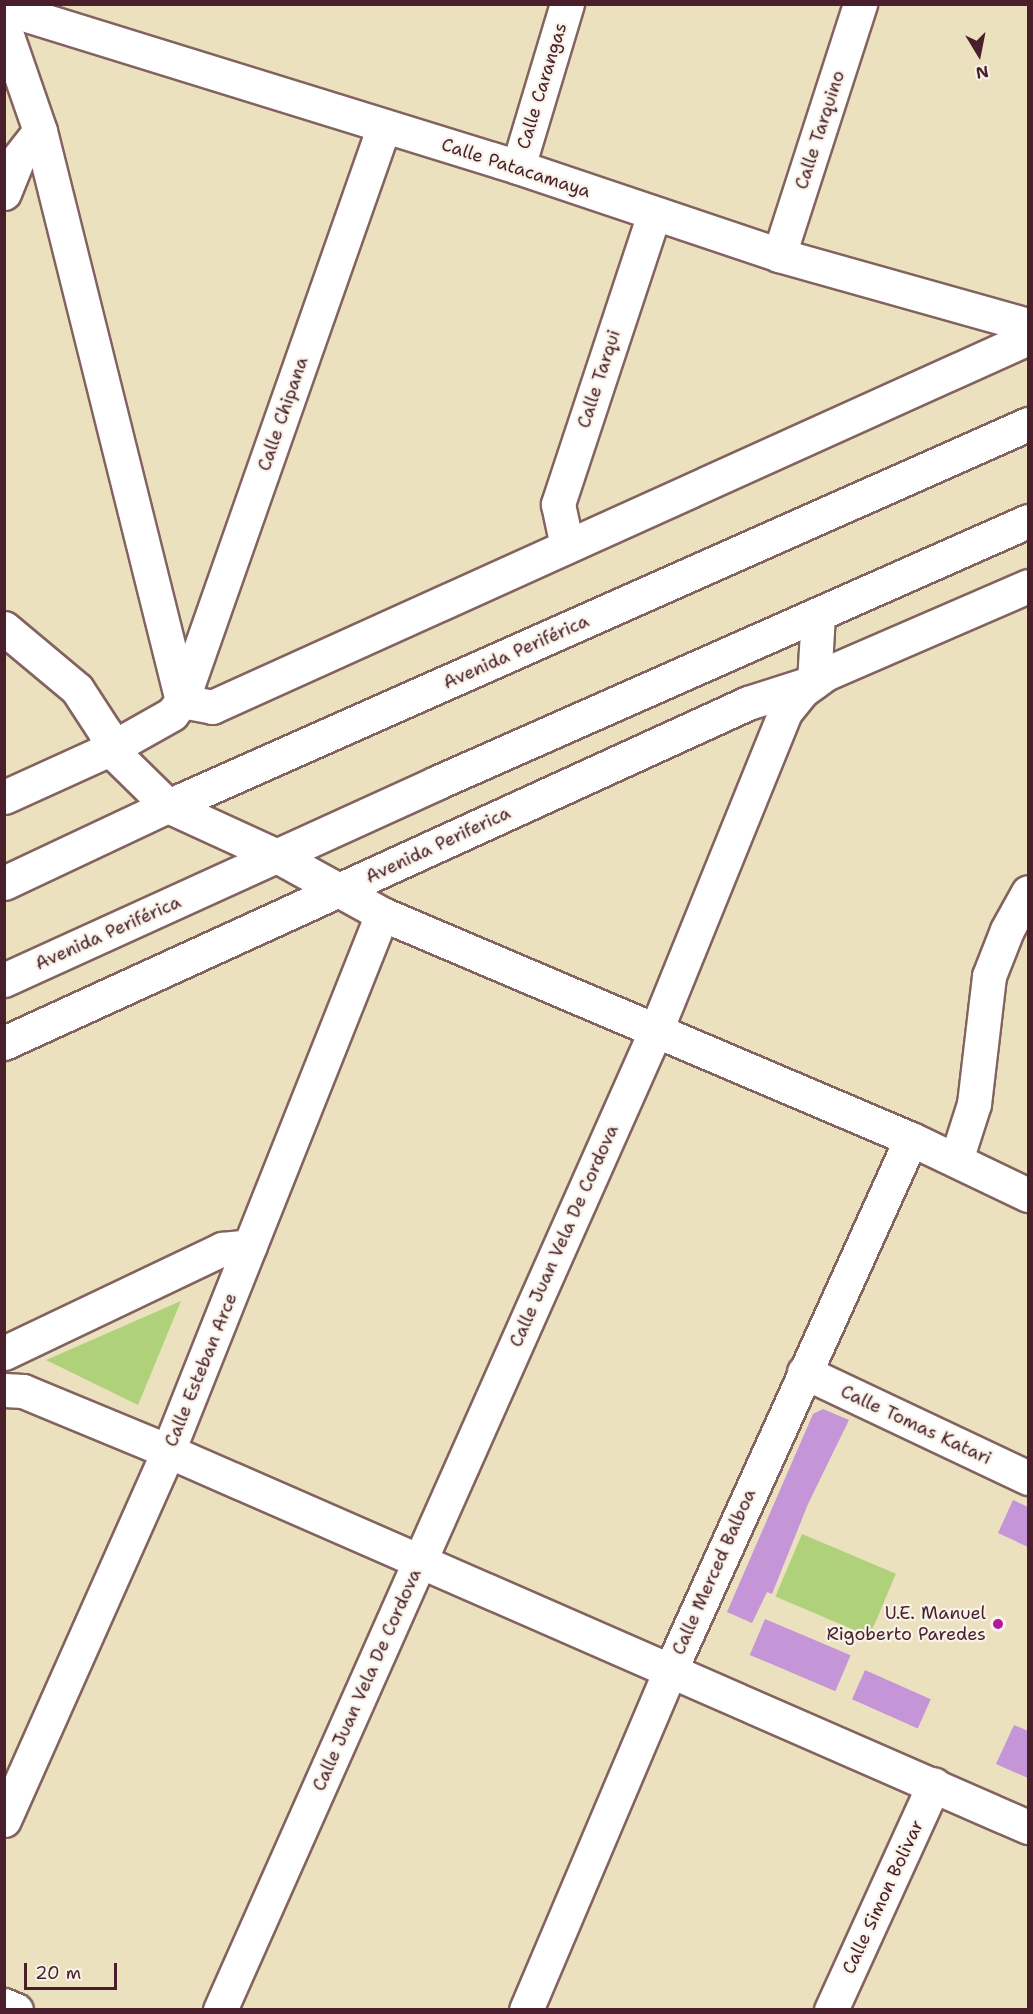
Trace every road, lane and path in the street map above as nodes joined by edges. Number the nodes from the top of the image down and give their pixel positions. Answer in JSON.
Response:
{"nodes":[{"id":1,"x":567,"y":4,"type":"edge"},
{"id":2,"x":860,"y":4,"type":"edge"},
{"id":3,"x":4,"y":8,"type":"edge"},
{"id":4,"x":4,"y":27,"type":"edge"},
{"id":5,"x":384,"y":126,"type":"junction"},
{"id":6,"x":40,"y":132,"type":"junction"},
{"id":7,"x":518,"y":167,"type":"junction"},
{"id":8,"x":4,"y":194,"type":"edge"},
{"id":9,"x":654,"y":213,"type":"junction"},
{"id":10,"x":780,"y":255,"type":"junction"},
{"id":11,"x":1029,"y":325,"type":"edge"},
{"id":12,"x":1029,"y":338,"type":"edge"},
{"id":13,"x":1029,"y":424,"type":"edge"},
{"id":14,"x":1029,"y":521,"type":"edge"},
{"id":15,"x":567,"y":546,"type":"junction"},
{"id":16,"x":1029,"y":586,"type":"edge"},
{"id":17,"x":818,"y":614,"type":"junction"},
{"id":18,"x":4,"y":628,"type":"edge"},
{"id":19,"x":814,"y":682,"type":"junction"},
{"id":20,"x":182,"y":701,"type":"junction"},
{"id":21,"x":110,"y":749,"type":"junction"},
{"id":22,"x":4,"y":797,"type":"edge"},
{"id":23,"x":168,"y":806,"type":"junction"},
{"id":24,"x":278,"y":856,"type":"junction"},
{"id":25,"x":4,"y":883,"type":"edge"},
{"id":26,"x":339,"y":890,"type":"junction"},
{"id":27,"x":1029,"y":892,"type":"edge"},
{"id":28,"x":382,"y":914,"type":"junction"},
{"id":29,"x":4,"y":980,"type":"edge"},
{"id":30,"x":656,"y":1030,"type":"junction"},
{"id":31,"x":4,"y":1043,"type":"edge"},
{"id":32,"x":911,"y":1139,"type":"junction"},
{"id":33,"x":956,"y":1160,"type":"junction"},
{"id":34,"x":1029,"y":1195,"type":"edge"},
{"id":35,"x":250,"y":1246,"type":"junction"},
{"id":36,"x":4,"y":1353,"type":"edge"},
{"id":37,"x":804,"y":1372,"type":"junction"},
{"id":38,"x":4,"y":1390,"type":"edge"},
{"id":39,"x":168,"y":1451,"type":"junction"},
{"id":40,"x":1029,"y":1478,"type":"edge"},
{"id":41,"x":419,"y":1563,"type":"junction"},
{"id":42,"x":670,"y":1671,"type":"junction"},
{"id":43,"x":934,"y":1784,"type":"junction"},
{"id":44,"x":4,"y":1820,"type":"edge"},
{"id":45,"x":1029,"y":1827,"type":"edge"},
{"id":46,"x":4,"y":2005,"type":"edge"},
{"id":47,"x":16,"y":2010,"type":"edge"},
{"id":48,"x":220,"y":2010,"type":"edge"},
{"id":49,"x":526,"y":2010,"type":"edge"},
{"id":50,"x":831,"y":2010,"type":"edge"}],
"edges":[{"from":1,"to":7,"type":"street","name":"Calle Carangas"},
{"from":2,"to":10,"type":"street","name":"Calle Tarquino"},
{"from":3,"to":5,"type":"street","name":"Calle Patacamaya"},
{"from":4,"to":6,"type":"street"},
{"from":5,"to":7,"type":"street","name":"Calle Patacamaya"},
{"from":5,"to":20,"type":"street","name":"Calle Chipana"},
{"from":6,"to":8,"type":"street"},
{"from":6,"to":20,"type":"street"},
{"from":7,"to":9,"type":"street","name":"Calle Patacamaya"},
{"from":9,"to":10,"type":"street","name":"Calle Patacamaya"},
{"from":9,"to":15,"type":"street","name":"Calle Tarqui"},
{"from":10,"to":11,"type":"street","name":"Calle Patacamaya"},
{"from":12,"to":15,"type":"street"},
{"from":13,"to":23,"type":"street","name":"Avenida Periférica"},
{"from":14,"to":17,"type":"street","name":"Avenida Periférica"},
{"from":15,"to":20,"type":"street"},
{"from":16,"to":19,"type":"street","name":"Calle Juan Vela De Cordova"},
{"from":17,"to":19,"type":"street"},
{"from":17,"to":24,"type":"street","name":"Avenida Periférica"},
{"from":18,"to":21,"type":"street"},
{"from":19,"to":26,"type":"street","name":"Avenida Periferica"},
{"from":19,"to":30,"type":"street","name":"Calle Juan Vela De Cordova"},
{"from":20,"to":21,"type":"street"},
{"from":21,"to":22,"type":"street"},
{"from":21,"to":23,"type":"street"},
{"from":23,"to":24,"type":"street"},
{"from":23,"to":25,"type":"street","name":"Avenida Periférica"},
{"from":24,"to":26,"type":"street"},
{"from":24,"to":29,"type":"street","name":"Avenida Periférica"},
{"from":26,"to":28,"type":"street"},
{"from":26,"to":31,"type":"street","name":"Avenida Periferica"},
{"from":27,"to":33,"type":"street"},
{"from":28,"to":30,"type":"street"},
{"from":28,"to":35,"type":"street","name":"Calle Esteban Arce"},
{"from":30,"to":32,"type":"street"},
{"from":30,"to":41,"type":"street","name":"Calle Juan Vela De Cordova"},
{"from":32,"to":33,"type":"street"},
{"from":32,"to":37,"type":"street","name":"Calle Merced Balboa"},
{"from":33,"to":34,"type":"street"},
{"from":35,"to":36,"type":"street"},
{"from":35,"to":39,"type":"street","name":"Calle Esteban Arce"},
{"from":37,"to":40,"type":"street","name":"Calle Tomas Katari"},
{"from":37,"to":42,"type":"street","name":"Calle Merced Balboa"},
{"from":38,"to":39,"type":"street"},
{"from":39,"to":41,"type":"street"},
{"from":39,"to":44,"type":"street","name":"Calle Esteban Arce"},
{"from":41,"to":42,"type":"street"},
{"from":41,"to":48,"type":"street","name":"Calle Juan Vela De Cordova"},
{"from":42,"to":43,"type":"street"},
{"from":42,"to":49,"type":"street","name":"Calle Merced Balboa"},
{"from":43,"to":45,"type":"street"},
{"from":43,"to":50,"type":"street","name":"Calle Simon Bolivar"},
{"from":46,"to":47,"type":"street"}]}
